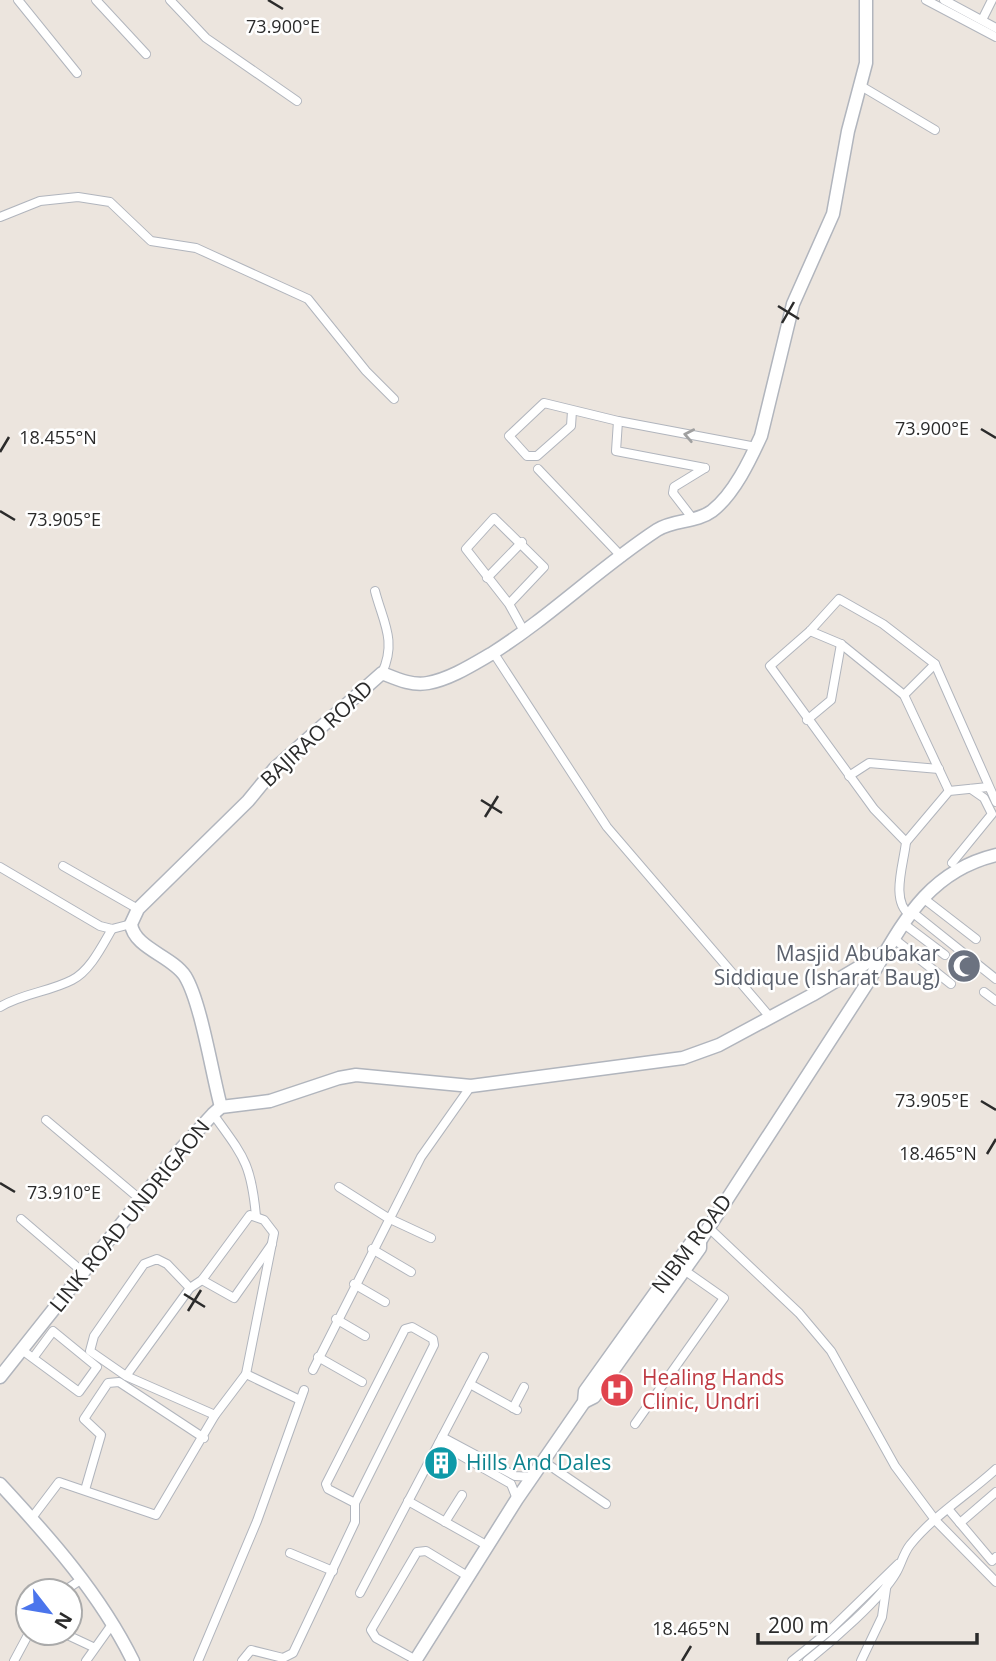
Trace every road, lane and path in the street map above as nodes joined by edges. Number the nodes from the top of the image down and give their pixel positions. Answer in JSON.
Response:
{"nodes":[{"id":1,"x":18,"y":0,"type":"edge"},
{"id":2,"x":96,"y":0,"type":"edge"},
{"id":3,"x":170,"y":0,"type":"edge"},
{"id":4,"x":866,"y":0,"type":"edge"},
{"id":5,"x":926,"y":0,"type":"edge"},
{"id":6,"x":992,"y":0,"type":"edge"},
{"id":7,"x":948,"y":3,"type":"edge"},
{"id":8,"x":982,"y":20,"type":"junction"},
{"id":9,"x":996,"y":28,"type":"edge"},
{"id":10,"x":996,"y":37,"type":"edge"},
{"id":11,"x":146,"y":54,"type":"dead end"},
{"id":12,"x":77,"y":73,"type":"dead end"},
{"id":13,"x":861,"y":86,"type":"junction"},
{"id":14,"x":297,"y":102,"type":"dead end"},
{"id":15,"x":935,"y":131,"type":"dead end"},
{"id":16,"x":0,"y":217,"type":"edge"},
{"id":17,"x":394,"y":400,"type":"dead end"},
{"id":18,"x":572,"y":411,"type":"junction"},
{"id":19,"x":618,"y":421,"type":"junction"},
{"id":20,"x":756,"y":447,"type":"junction"},
{"id":21,"x":538,"y":469,"type":"dead end"},
{"id":22,"x":693,"y":519,"type":"junction"},
{"id":23,"x":522,"y":542,"type":"junction"},
{"id":24,"x":622,"y":557,"type":"junction"},
{"id":25,"x":487,"y":578,"type":"junction"},
{"id":26,"x":375,"y":591,"type":"dead end"},
{"id":27,"x":509,"y":604,"type":"junction"},
{"id":28,"x":810,"y":631,"type":"junction"},
{"id":29,"x":524,"y":633,"type":"junction"},
{"id":30,"x":841,"y":644,"type":"junction"},
{"id":31,"x":493,"y":652,"type":"junction"},
{"id":32,"x":935,"y":664,"type":"junction"},
{"id":33,"x":382,"y":673,"type":"junction"},
{"id":34,"x":904,"y":695,"type":"junction"},
{"id":35,"x":807,"y":720,"type":"junction"},
{"id":36,"x":939,"y":769,"type":"junction"},
{"id":37,"x":849,"y":776,"type":"junction"},
{"id":38,"x":988,"y":787,"type":"junction"},
{"id":39,"x":971,"y":789,"type":"junction"},
{"id":40,"x":949,"y":791,"type":"junction"},
{"id":41,"x":996,"y":802,"type":"edge"},
{"id":42,"x":906,"y":842,"type":"junction"},
{"id":43,"x":996,"y":855,"type":"edge"},
{"id":44,"x":952,"y":863,"type":"dead end"},
{"id":45,"x":63,"y":866,"type":"dead end"},
{"id":46,"x":0,"y":867,"type":"edge"},
{"id":47,"x":923,"y":898,"type":"junction"},
{"id":48,"x":138,"y":909,"type":"junction"},
{"id":49,"x":909,"y":917,"type":"junction"},
{"id":50,"x":131,"y":924,"type":"junction"},
{"id":51,"x":112,"y":929,"type":"junction"},
{"id":52,"x":893,"y":938,"type":"junction"},
{"id":53,"x":976,"y":939,"type":"dead end"},
{"id":54,"x":883,"y":953,"type":"junction"},
{"id":55,"x":944,"y":955,"type":"dead end"},
{"id":56,"x":996,"y":979,"type":"edge"},
{"id":57,"x":951,"y":984,"type":"dead end"},
{"id":58,"x":984,"y":992,"type":"dead end"},
{"id":59,"x":996,"y":1001,"type":"edge"},
{"id":60,"x":0,"y":1007,"type":"edge"},
{"id":61,"x":770,"y":1017,"type":"junction"},
{"id":62,"x":471,"y":1086,"type":"junction"},
{"id":63,"x":217,"y":1106,"type":"junction"},
{"id":64,"x":46,"y":1120,"type":"dead end"},
{"id":65,"x":339,"y":1188,"type":"dead end"},
{"id":66,"x":141,"y":1200,"type":"junction"},
{"id":67,"x":256,"y":1216,"type":"junction"},
{"id":68,"x":388,"y":1218,"type":"junction"},
{"id":69,"x":22,"y":1219,"type":"dead end"},
{"id":70,"x":709,"y":1228,"type":"junction"},
{"id":71,"x":431,"y":1238,"type":"dead end"},
{"id":72,"x":274,"y":1241,"type":"junction"},
{"id":73,"x":700,"y":1241,"type":"junction"},
{"id":74,"x":372,"y":1249,"type":"junction"},
{"id":75,"x":684,"y":1270,"type":"junction"},
{"id":76,"x":411,"y":1272,"type":"dead end"},
{"id":77,"x":84,"y":1273,"type":"junction"},
{"id":78,"x":202,"y":1280,"type":"junction"},
{"id":79,"x":354,"y":1284,"type":"junction"},
{"id":80,"x":190,"y":1288,"type":"junction"},
{"id":81,"x":385,"y":1302,"type":"dead end"},
{"id":82,"x":336,"y":1319,"type":"junction"},
{"id":83,"x":365,"y":1336,"type":"dead end"},
{"id":84,"x":27,"y":1354,"type":"junction"},
{"id":85,"x":318,"y":1357,"type":"junction"},
{"id":86,"x":484,"y":1357,"type":"dead end"},
{"id":87,"x":313,"y":1370,"type":"dead end"},
{"id":88,"x":246,"y":1374,"type":"junction"},
{"id":89,"x":126,"y":1376,"type":"junction"},
{"id":90,"x":0,"y":1377,"type":"edge"},
{"id":91,"x":362,"y":1382,"type":"dead end"},
{"id":92,"x":470,"y":1384,"type":"junction"},
{"id":93,"x":524,"y":1387,"type":"dead end"},
{"id":94,"x":304,"y":1390,"type":"dead end"},
{"id":95,"x":300,"y":1400,"type":"junction"},
{"id":96,"x":584,"y":1402,"type":"junction"},
{"id":97,"x":215,"y":1415,"type":"junction"},
{"id":98,"x":635,"y":1424,"type":"dead end"},
{"id":99,"x":204,"y":1438,"type":"junction"},
{"id":100,"x":440,"y":1440,"type":"junction"},
{"id":101,"x":543,"y":1461,"type":"junction"},
{"id":102,"x":480,"y":1462,"type":"junction"},
{"id":103,"x":996,"y":1469,"type":"edge"},
{"id":104,"x":532,"y":1477,"type":"junction"},
{"id":105,"x":0,"y":1484,"type":"edge"},
{"id":106,"x":85,"y":1490,"type":"junction"},
{"id":107,"x":996,"y":1492,"type":"edge"},
{"id":108,"x":462,"y":1495,"type":"dead end"},
{"id":109,"x":517,"y":1499,"type":"junction"},
{"id":110,"x":408,"y":1501,"type":"junction"},
{"id":111,"x":355,"y":1503,"type":"junction"},
{"id":112,"x":606,"y":1504,"type":"dead end"},
{"id":113,"x":949,"y":1510,"type":"junction"},
{"id":114,"x":31,"y":1519,"type":"junction"},
{"id":115,"x":936,"y":1521,"type":"junction"},
{"id":116,"x":445,"y":1522,"type":"junction"},
{"id":117,"x":960,"y":1523,"type":"junction"},
{"id":118,"x":488,"y":1546,"type":"junction"},
{"id":119,"x":290,"y":1553,"type":"dead end"},
{"id":120,"x":996,"y":1557,"type":"edge"},
{"id":121,"x":332,"y":1571,"type":"junction"},
{"id":122,"x":80,"y":1577,"type":"edge"},
{"id":123,"x":469,"y":1577,"type":"junction"},
{"id":124,"x":887,"y":1579,"type":"junction"},
{"id":125,"x":84,"y":1582,"type":"edge"},
{"id":126,"x":996,"y":1582,"type":"edge"},
{"id":127,"x":360,"y":1594,"type":"dead end"},
{"id":128,"x":113,"y":1623,"type":"junction"},
{"id":129,"x":84,"y":1643,"type":"edge"},
{"id":130,"x":93,"y":1647,"type":"junction"},
{"id":131,"x":416,"y":1660,"type":"edge"},
{"id":132,"x":86,"y":1661,"type":"edge"},
{"id":133,"x":133,"y":1661,"type":"edge"},
{"id":134,"x":198,"y":1661,"type":"edge"},
{"id":135,"x":242,"y":1661,"type":"edge"},
{"id":136,"x":792,"y":1661,"type":"edge"},
{"id":137,"x":807,"y":1661,"type":"edge"},
{"id":138,"x":860,"y":1661,"type":"edge"}],
"edges":[{"from":1,"to":12,"type":"street"},
{"from":2,"to":11,"type":"street"},
{"from":3,"to":14,"type":"street"},
{"from":4,"to":13,"type":"street","name":"BAJIRAO ROAD"},
{"from":5,"to":7,"type":"street"},
{"from":6,"to":8,"type":"street"},
{"from":7,"to":8,"type":"street"},
{"from":7,"to":10,"type":"street"},
{"from":8,"to":9,"type":"street"},
{"from":13,"to":15,"type":"street"},
{"from":13,"to":20,"type":"street","name":"BAJIRAO ROAD"},
{"from":16,"to":17,"type":"street"},
{"from":18,"to":18,"type":"street"},
{"from":18,"to":19,"type":"street"},
{"from":20,"to":19,"type":"street","one_way":true},
{"from":19,"to":22,"type":"street"},
{"from":20,"to":22,"type":"street","name":"BAJIRAO ROAD"},
{"from":21,"to":24,"type":"street"},
{"from":22,"to":24,"type":"street","name":"BAJIRAO ROAD"},
{"from":23,"to":25,"type":"street"},
{"from":23,"to":25,"type":"street"},
{"from":23,"to":27,"type":"street"},
{"from":24,"to":29,"type":"street","name":"BAJIRAO ROAD"},
{"from":25,"to":27,"type":"street"},
{"from":26,"to":33,"type":"street"},
{"from":27,"to":29,"type":"street"},
{"from":28,"to":30,"type":"street"},
{"from":28,"to":32,"type":"street"},
{"from":28,"to":35,"type":"street"},
{"from":29,"to":31,"type":"street","name":"BAJIRAO ROAD"},
{"from":30,"to":34,"type":"street"},
{"from":30,"to":35,"type":"street"},
{"from":31,"to":33,"type":"street","name":"BAJIRAO ROAD"},
{"from":31,"to":61,"type":"street"},
{"from":32,"to":34,"type":"street"},
{"from":32,"to":38,"type":"street"},
{"from":33,"to":48,"type":"street","name":"BAJIRAO ROAD"},
{"from":34,"to":36,"type":"street"},
{"from":35,"to":37,"type":"street"},
{"from":36,"to":37,"type":"street"},
{"from":36,"to":40,"type":"street"},
{"from":37,"to":42,"type":"street"},
{"from":38,"to":39,"type":"street"},
{"from":38,"to":41,"type":"street"},
{"from":39,"to":40,"type":"street"},
{"from":39,"to":44,"type":"street"},
{"from":40,"to":42,"type":"street"},
{"from":42,"to":49,"type":"street"},
{"from":43,"to":47,"type":"street","name":"NIBM ROAD"},
{"from":45,"to":48,"type":"street"},
{"from":46,"to":51,"type":"street"},
{"from":47,"to":49,"type":"street","name":"NIBM ROAD"},
{"from":47,"to":53,"type":"street"},
{"from":48,"to":50,"type":"street","name":"BAJIRAO ROAD"},
{"from":49,"to":52,"type":"street","name":"NIBM ROAD"},
{"from":49,"to":55,"type":"street"},
{"from":49,"to":56,"type":"street"},
{"from":50,"to":51,"type":"street"},
{"from":50,"to":63,"type":"street"},
{"from":51,"to":60,"type":"street"},
{"from":52,"to":54,"type":"street","name":"NIBM ROAD"},
{"from":52,"to":57,"type":"street"},
{"from":54,"to":61,"type":"street","name":"LINK ROAD UNDRIGAON"},
{"from":54,"to":70,"type":"street","name":"NIBM ROAD"},
{"from":58,"to":59,"type":"street"},
{"from":61,"to":62,"type":"street","name":"LINK ROAD UNDRIGAON"},
{"from":62,"to":63,"type":"street","name":"LINK ROAD UNDRIGAON"},
{"from":62,"to":68,"type":"street"},
{"from":63,"to":66,"type":"street","name":"LINK ROAD UNDRIGAON"},
{"from":63,"to":67,"type":"street"},
{"from":64,"to":66,"type":"street"},
{"from":65,"to":68,"type":"street"},
{"from":66,"to":77,"type":"street","name":"LINK ROAD UNDRIGAON"},
{"from":67,"to":72,"type":"street"},
{"from":67,"to":78,"type":"street"},
{"from":68,"to":71,"type":"street"},
{"from":68,"to":74,"type":"street"},
{"from":69,"to":77,"type":"street"},
{"from":70,"to":73,"type":"street","name":"NIBM ROAD"},
{"from":70,"to":115,"type":"street"},
{"from":72,"to":78,"type":"street"},
{"from":72,"to":88,"type":"street"},
{"from":73,"to":75,"type":"street"},
{"from":73,"to":96,"type":"street","name":"NIBM ROAD"},
{"from":74,"to":76,"type":"street"},
{"from":74,"to":79,"type":"street"},
{"from":75,"to":96,"type":"street"},
{"from":75,"to":98,"type":"street"},
{"from":77,"to":84,"type":"street","name":"LINK ROAD UNDRIGAON"},
{"from":78,"to":80,"type":"street"},
{"from":79,"to":81,"type":"street"},
{"from":79,"to":82,"type":"street"},
{"from":80,"to":89,"type":"street"},
{"from":80,"to":89,"type":"street"},
{"from":82,"to":83,"type":"street"},
{"from":82,"to":85,"type":"street"},
{"from":84,"to":84,"type":"street"},
{"from":84,"to":90,"type":"street","name":"LINK ROAD UNDRIGAON"},
{"from":85,"to":87,"type":"street"},
{"from":85,"to":91,"type":"street"},
{"from":86,"to":92,"type":"street"},
{"from":88,"to":95,"type":"street"},
{"from":88,"to":97,"type":"street"},
{"from":89,"to":97,"type":"street"},
{"from":92,"to":93,"type":"street"},
{"from":92,"to":100,"type":"street"},
{"from":94,"to":95,"type":"street"},
{"from":95,"to":134,"type":"street"},
{"from":96,"to":101,"type":"street","name":"NIBM ROAD"},
{"from":97,"to":99,"type":"street"},
{"from":99,"to":106,"type":"street"},
{"from":99,"to":106,"type":"street"},
{"from":100,"to":102,"type":"street"},
{"from":100,"to":110,"type":"street"},
{"from":101,"to":104,"type":"street","name":"NIBM ROAD"},
{"from":101,"to":112,"type":"street"},
{"from":102,"to":104,"type":"street"},
{"from":102,"to":109,"type":"street"},
{"from":103,"to":113,"type":"street"},
{"from":104,"to":109,"type":"street","name":"NIBM ROAD"},
{"from":105,"to":114,"type":"street"},
{"from":106,"to":114,"type":"street"},
{"from":107,"to":117,"type":"street"},
{"from":108,"to":116,"type":"street"},
{"from":109,"to":118,"type":"street","name":"NIBM ROAD"},
{"from":110,"to":116,"type":"street"},
{"from":110,"to":127,"type":"street"},
{"from":111,"to":111,"type":"street"},
{"from":111,"to":121,"type":"street"},
{"from":113,"to":115,"type":"street"},
{"from":113,"to":117,"type":"street"},
{"from":114,"to":122,"type":"street"},
{"from":115,"to":124,"type":"street"},
{"from":115,"to":126,"type":"street"},
{"from":116,"to":118,"type":"street"},
{"from":117,"to":120,"type":"street"},
{"from":118,"to":123,"type":"street","name":"NIBM ROAD"},
{"from":119,"to":121,"type":"street"},
{"from":121,"to":135,"type":"street"},
{"from":123,"to":131,"type":"street","name":"NIBM ROAD"},
{"from":123,"to":131,"type":"street"},
{"from":124,"to":136,"type":"street"},
{"from":124,"to":137,"type":"street"},
{"from":124,"to":138,"type":"street"},
{"from":125,"to":128,"type":"street"},
{"from":128,"to":130,"type":"street"},
{"from":128,"to":133,"type":"street"},
{"from":129,"to":130,"type":"street"},
{"from":130,"to":132,"type":"street"}]}
